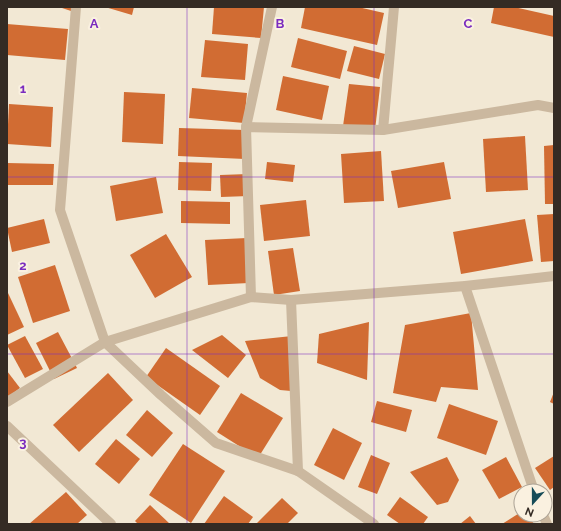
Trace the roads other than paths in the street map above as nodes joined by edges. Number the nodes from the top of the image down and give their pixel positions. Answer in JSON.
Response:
{"nodes":[{"id":1,"x":76,"y":7,"type":"edge"},
{"id":2,"x":272,"y":7,"type":"edge"},
{"id":3,"x":394,"y":7,"type":"edge"},
{"id":4,"x":554,"y":108,"type":"edge"},
{"id":5,"x":246,"y":127,"type":"junction"},
{"id":6,"x":383,"y":130,"type":"junction"},
{"id":7,"x":554,"y":276,"type":"edge"},
{"id":8,"x":465,"y":286,"type":"junction"},
{"id":9,"x":251,"y":297,"type":"junction"},
{"id":10,"x":292,"y":300,"type":"junction"},
{"id":11,"x":105,"y":342,"type":"junction"},
{"id":12,"x":7,"y":402,"type":"edge"},
{"id":13,"x":7,"y":426,"type":"edge"},
{"id":14,"x":298,"y":471,"type":"junction"},
{"id":15,"x":531,"y":483,"type":"edge"},
{"id":16,"x":111,"y":524,"type":"edge"},
{"id":17,"x":374,"y":524,"type":"edge"}],
"edges":[{"from":1,"to":11,"type":"street"},
{"from":2,"to":5,"type":"street"},
{"from":3,"to":6,"type":"street"},
{"from":4,"to":6,"type":"street"},
{"from":5,"to":6,"type":"street"},
{"from":5,"to":9,"type":"street"},
{"from":7,"to":8,"type":"street"},
{"from":8,"to":10,"type":"street"},
{"from":8,"to":15,"type":"street"},
{"from":9,"to":10,"type":"street"},
{"from":9,"to":11,"type":"street"},
{"from":10,"to":14,"type":"street"},
{"from":11,"to":12,"type":"street"},
{"from":11,"to":14,"type":"street"},
{"from":13,"to":16,"type":"street"},
{"from":14,"to":17,"type":"street"}]}
